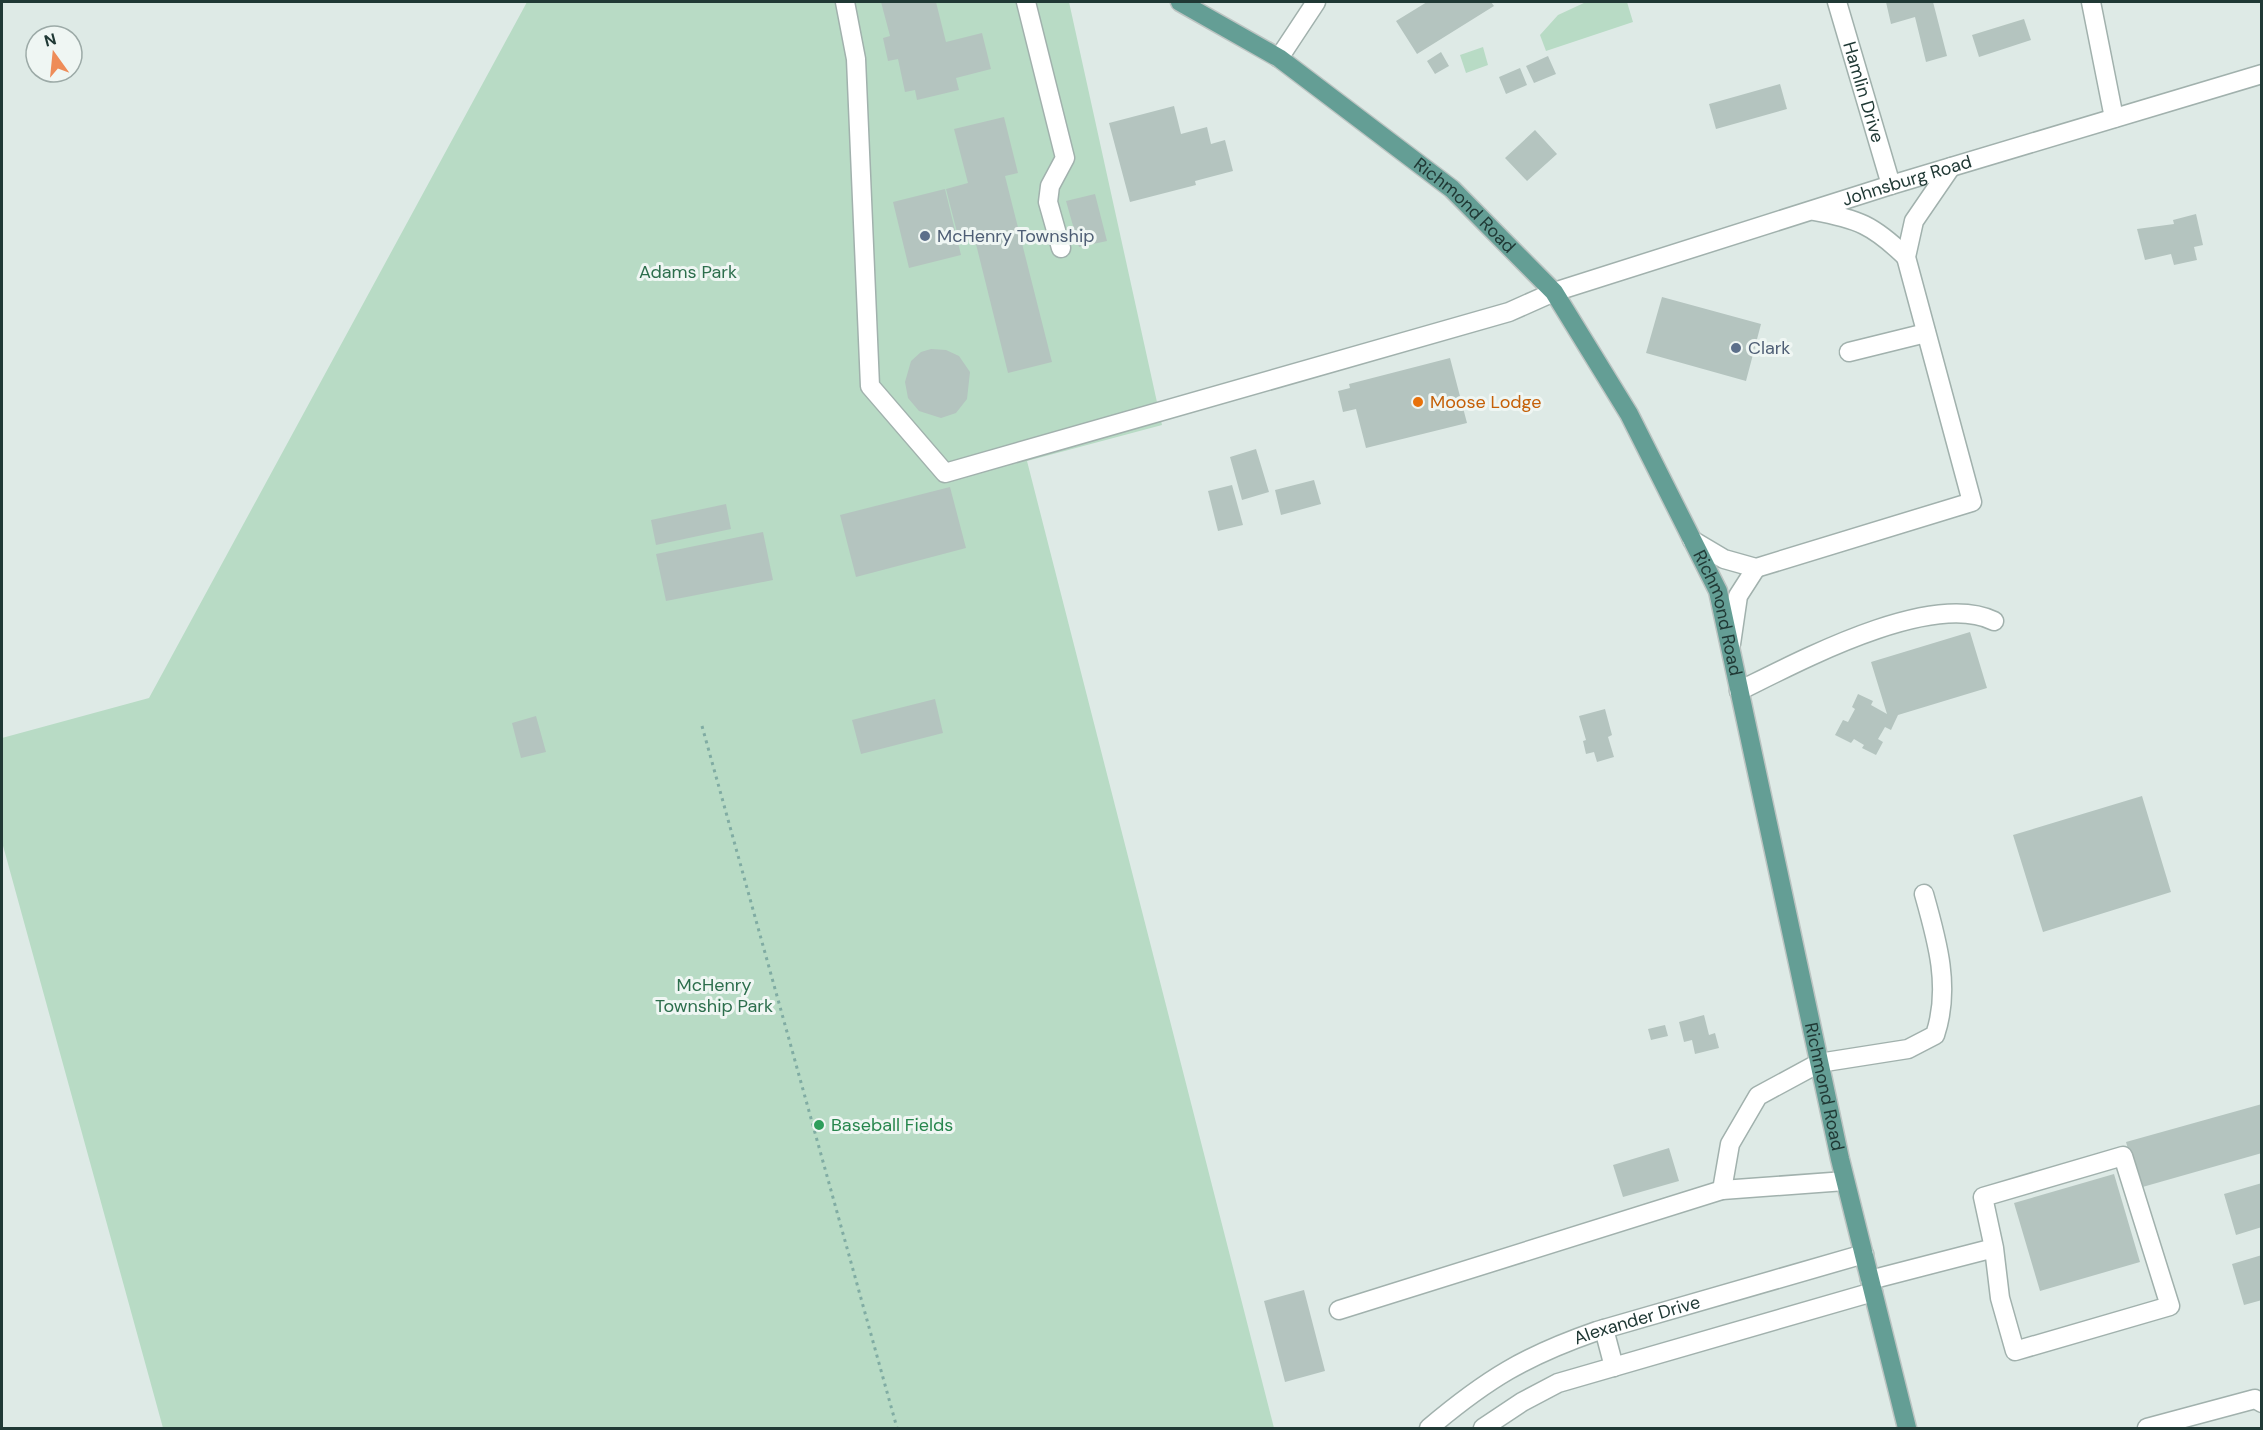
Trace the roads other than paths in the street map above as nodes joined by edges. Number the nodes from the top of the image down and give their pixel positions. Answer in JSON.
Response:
{"nodes":[{"id":1,"x":845,"y":2,"type":"edge"},
{"id":2,"x":1026,"y":2,"type":"edge"},
{"id":3,"x":1180,"y":2,"type":"edge"},
{"id":4,"x":1316,"y":2,"type":"edge"},
{"id":5,"x":1837,"y":2,"type":"edge"},
{"id":6,"x":2091,"y":2,"type":"edge"},
{"id":7,"x":1279,"y":58,"type":"junction"},
{"id":8,"x":2262,"y":74,"type":"edge"},
{"id":9,"x":2114,"y":118,"type":"junction"},
{"id":10,"x":1951,"y":167,"type":"junction"},
{"id":11,"x":1892,"y":185,"type":"junction"},
{"id":12,"x":1812,"y":210,"type":"junction"},
{"id":13,"x":1061,"y":248,"type":"dead end"},
{"id":14,"x":1906,"y":257,"type":"junction"},
{"id":15,"x":1554,"y":292,"type":"junction"},
{"id":16,"x":1926,"y":333,"type":"junction"},
{"id":17,"x":1849,"y":352,"type":"dead end"},
{"id":18,"x":1692,"y":540,"type":"junction"},
{"id":19,"x":1756,"y":568,"type":"junction"},
{"id":20,"x":1994,"y":621,"type":"dead end"},
{"id":21,"x":1730,"y":648,"type":"junction"},
{"id":22,"x":1739,"y":691,"type":"junction"},
{"id":23,"x":1924,"y":894,"type":"dead end"},
{"id":24,"x":1819,"y":1063,"type":"junction"},
{"id":25,"x":1845,"y":1181,"type":"junction"},
{"id":26,"x":1722,"y":1190,"type":"junction"},
{"id":27,"x":1994,"y":1248,"type":"junction"},
{"id":28,"x":1864,"y":1254,"type":"junction"},
{"id":29,"x":1871,"y":1286,"type":"junction"},
{"id":30,"x":1339,"y":1310,"type":"dead end"},
{"id":31,"x":1604,"y":1329,"type":"junction"},
{"id":32,"x":1614,"y":1367,"type":"junction"},
{"id":33,"x":2262,"y":1402,"type":"edge"},
{"id":34,"x":1429,"y":1428,"type":"edge"},
{"id":35,"x":1483,"y":1428,"type":"edge"},
{"id":36,"x":1907,"y":1428,"type":"edge"},
{"id":37,"x":2152,"y":1428,"type":"edge"}],
"edges":[{"from":1,"to":15,"type":"street","name":"Johnsburg Road"},
{"from":2,"to":13,"type":"street"},
{"from":3,"to":7,"type":"main road","name":"Richmond Road"},
{"from":4,"to":7,"type":"street"},
{"from":5,"to":11,"type":"street","name":"Hamlin Drive"},
{"from":6,"to":9,"type":"street"},
{"from":7,"to":15,"type":"main road","name":"Richmond Road"},
{"from":8,"to":9,"type":"street","name":"Johnsburg Road"},
{"from":9,"to":10,"type":"street","name":"Johnsburg Road"},
{"from":10,"to":11,"type":"street","name":"Johnsburg Road"},
{"from":10,"to":14,"type":"street"},
{"from":11,"to":12,"type":"street","name":"Johnsburg Road"},
{"from":12,"to":14,"type":"street"},
{"from":12,"to":15,"type":"street","name":"Johnsburg Road"},
{"from":14,"to":16,"type":"street"},
{"from":15,"to":18,"type":"main road","name":"Richmond Road"},
{"from":16,"to":17,"type":"street"},
{"from":16,"to":19,"type":"street"},
{"from":18,"to":19,"type":"street"},
{"from":18,"to":21,"type":"main road","name":"Richmond Road"},
{"from":19,"to":21,"type":"street"},
{"from":20,"to":22,"type":"street"},
{"from":21,"to":22,"type":"main road","name":"Richmond Road"},
{"from":22,"to":24,"type":"main road","name":"Richmond Road"},
{"from":23,"to":24,"type":"street"},
{"from":24,"to":25,"type":"main road","name":"Richmond Road"},
{"from":24,"to":26,"type":"street"},
{"from":25,"to":26,"type":"street"},
{"from":25,"to":28,"type":"main road","name":"Richmond Road"},
{"from":26,"to":30,"type":"street"},
{"from":27,"to":27,"type":"street"},
{"from":27,"to":29,"type":"street","name":"Alexander Drive"},
{"from":28,"to":29,"type":"main road","name":"Richmond Road"},
{"from":28,"to":31,"type":"street","name":"Alexander Drive"},
{"from":29,"to":32,"type":"street","name":"Alexander Drive"},
{"from":29,"to":36,"type":"main road","name":"Richmond Road"},
{"from":31,"to":32,"type":"street"},
{"from":31,"to":34,"type":"street","name":"Alexander Drive"},
{"from":32,"to":35,"type":"street","name":"Alexander Drive"},
{"from":33,"to":37,"type":"street"}]}
